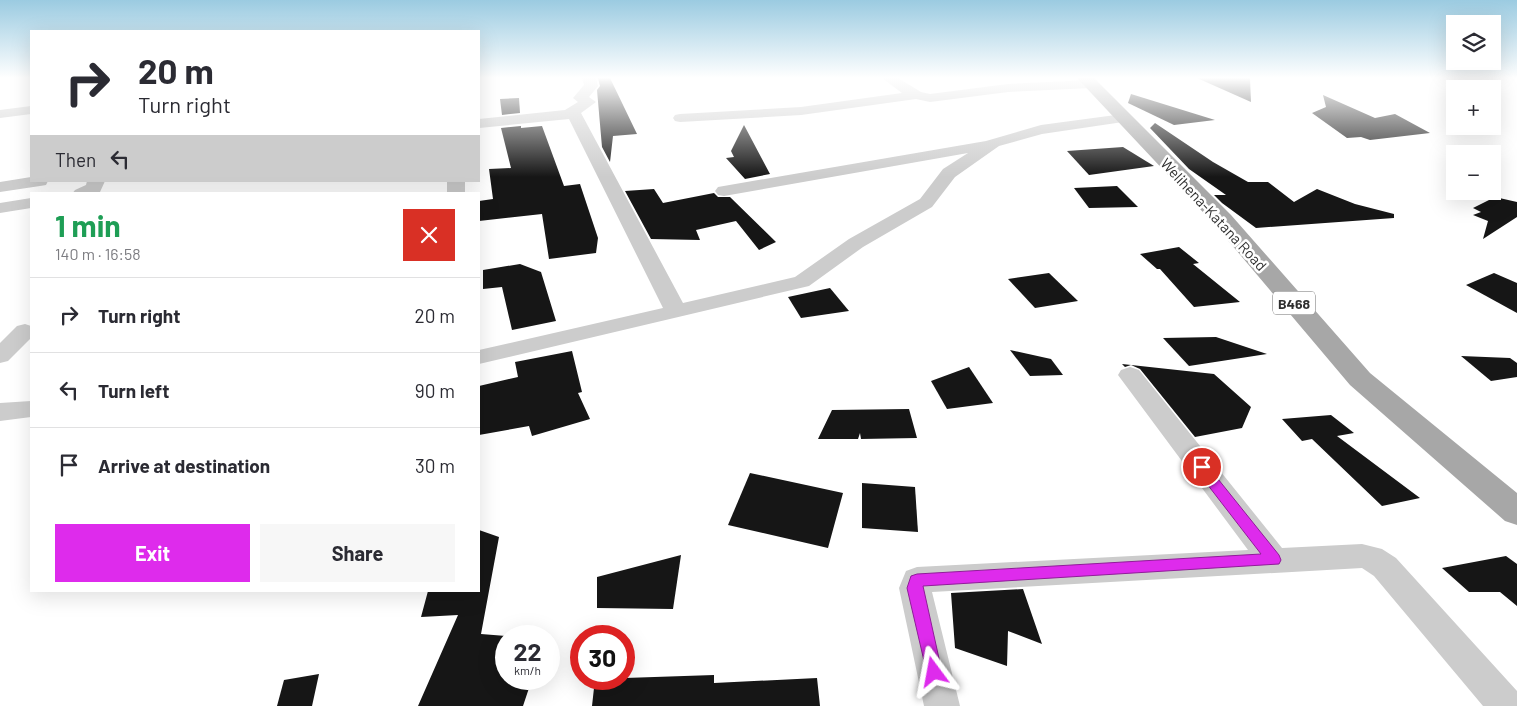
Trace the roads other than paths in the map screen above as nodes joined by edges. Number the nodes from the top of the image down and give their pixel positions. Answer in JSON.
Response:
{"nodes":[{"id":1,"x":24,"y":111,"type":"edge"},
{"id":2,"x":574,"y":111,"type":"edge"},
{"id":3,"x":801,"y":111,"type":"edge"},
{"id":4,"x":1117,"y":111,"type":"edge"},
{"id":5,"x":0,"y":114,"type":"edge"},
{"id":6,"x":569,"y":114,"type":"junction"},
{"id":7,"x":680,"y":118,"type":"dead end"},
{"id":8,"x":1124,"y":118,"type":"junction"},
{"id":9,"x":480,"y":124,"type":"edge"},
{"id":10,"x":993,"y":143,"type":"junction"},
{"id":11,"x":33,"y":182,"type":"edge"},
{"id":12,"x":96,"y":182,"type":"edge"},
{"id":13,"x":0,"y":187,"type":"edge"},
{"id":14,"x":724,"y":191,"type":"dead end"},
{"id":15,"x":85,"y":192,"type":"edge"},
{"id":16,"x":30,"y":203,"type":"edge"},
{"id":17,"x":0,"y":208,"type":"edge"},
{"id":18,"x":676,"y":311,"type":"junction"},
{"id":19,"x":25,"y":331,"type":"dead end"},
{"id":20,"x":0,"y":356,"type":"edge"},
{"id":21,"x":480,"y":357,"type":"edge"},
{"id":22,"x":1130,"y":375,"type":"dead end"},
{"id":23,"x":30,"y":409,"type":"edge"},
{"id":24,"x":0,"y":412,"type":"edge"},
{"id":25,"x":1517,"y":512,"type":"edge"},
{"id":26,"x":1274,"y":560,"type":"junction"},
{"id":27,"x":942,"y":706,"type":"edge"},
{"id":28,"x":1506,"y":706,"type":"edge"}],
"edges":[{"from":1,"to":5,"type":"street"},
{"from":2,"to":6,"type":"street"},
{"from":3,"to":7,"type":"street"},
{"from":4,"to":8,"type":"main road","name":"Welihena-Katana Road","number":"B468"},
{"from":6,"to":9,"type":"street"},
{"from":6,"to":18,"type":"street"},
{"from":8,"to":10,"type":"street"},
{"from":8,"to":25,"type":"main road","name":"Welihena-Katana Road","number":"B468"},
{"from":10,"to":14,"type":"street"},
{"from":10,"to":18,"type":"street"},
{"from":11,"to":13,"type":"street"},
{"from":12,"to":15,"type":"street"},
{"from":16,"to":17,"type":"street"},
{"from":18,"to":21,"type":"street"},
{"from":19,"to":20,"type":"street"},
{"from":22,"to":26,"type":"street"},
{"from":23,"to":24,"type":"street"},
{"from":26,"to":27,"type":"street"},
{"from":26,"to":28,"type":"street"}]}
